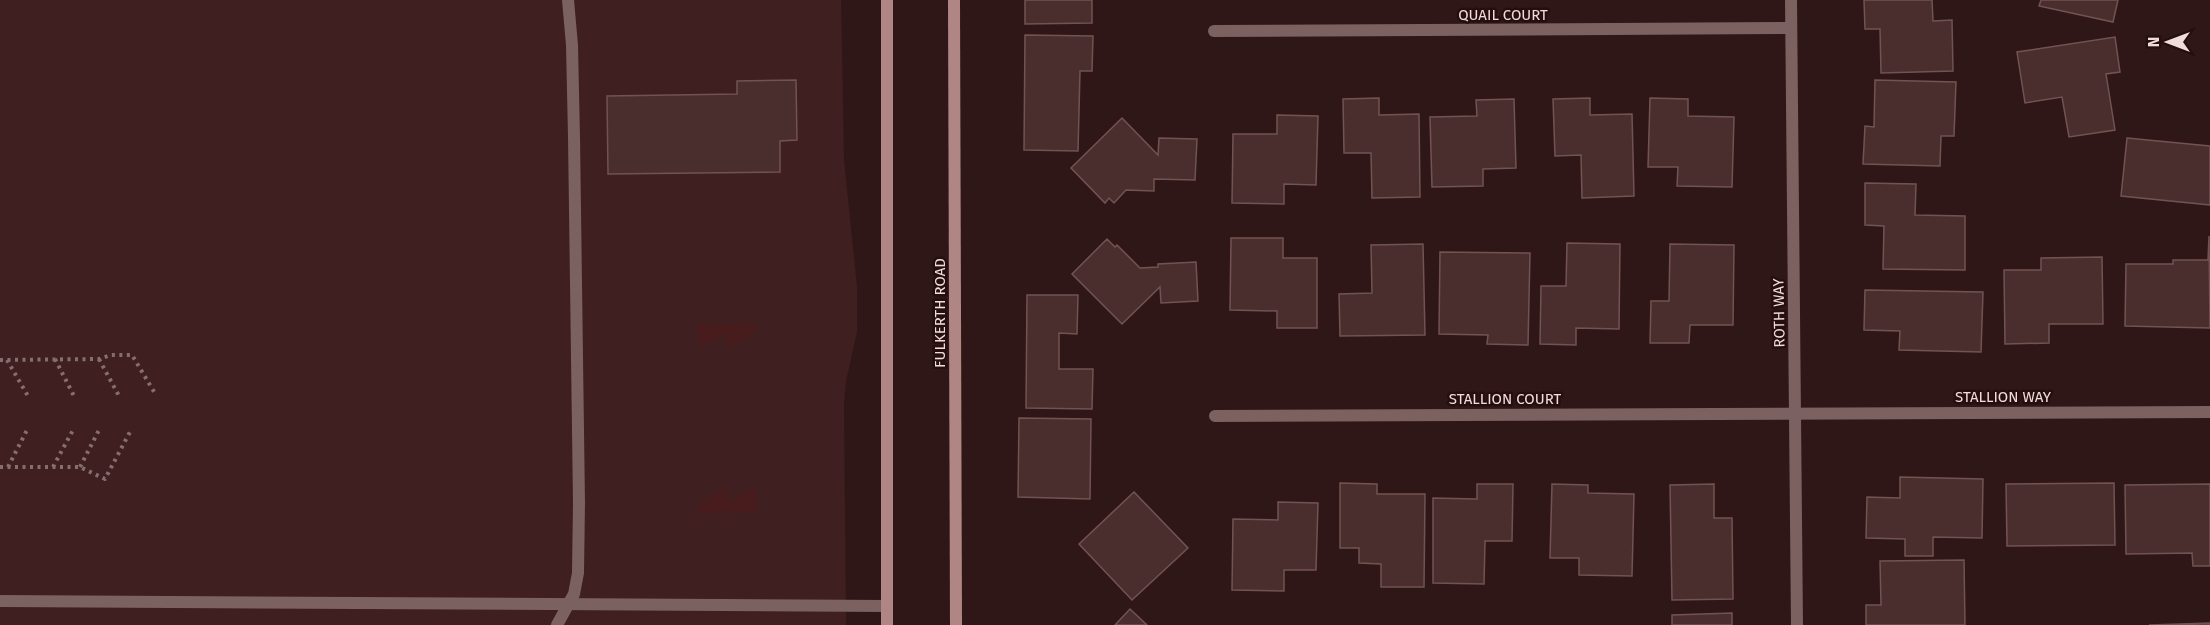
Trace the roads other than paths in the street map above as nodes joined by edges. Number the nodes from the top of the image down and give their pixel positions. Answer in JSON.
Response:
{"nodes":[{"id":1,"x":568,"y":0,"type":"edge"},
{"id":2,"x":887,"y":0,"type":"edge"},
{"id":3,"x":954,"y":0,"type":"edge"},
{"id":4,"x":1791,"y":0,"type":"edge"},
{"id":5,"x":1791,"y":28,"type":"junction"},
{"id":6,"x":1214,"y":31,"type":"dead end"},
{"id":7,"x":1795,"y":412,"type":"junction"},
{"id":8,"x":2210,"y":412,"type":"edge"},
{"id":9,"x":1215,"y":416,"type":"dead end"},
{"id":10,"x":0,"y":601,"type":"edge"},
{"id":11,"x":569,"y":604,"type":"junction"},
{"id":12,"x":887,"y":606,"type":"junction"},
{"id":13,"x":557,"y":625,"type":"edge"},
{"id":14,"x":887,"y":625,"type":"edge"},
{"id":15,"x":956,"y":625,"type":"edge"},
{"id":16,"x":1797,"y":625,"type":"edge"}],
"edges":[{"from":1,"to":11,"type":"street"},
{"from":2,"to":12,"type":"street"},
{"from":3,"to":15,"type":"street","name":"FULKERTH ROAD"},
{"from":4,"to":5,"type":"street","name":"ROTH WAY"},
{"from":5,"to":6,"type":"street","name":"QUAIL COURT"},
{"from":5,"to":7,"type":"street","name":"ROTH WAY"},
{"from":7,"to":8,"type":"street","name":"STALLION WAY"},
{"from":7,"to":9,"type":"street","name":"STALLION COURT"},
{"from":7,"to":16,"type":"street","name":"ROTH WAY"},
{"from":10,"to":11,"type":"street"},
{"from":11,"to":12,"type":"street"},
{"from":11,"to":13,"type":"street"},
{"from":12,"to":14,"type":"street"}]}
